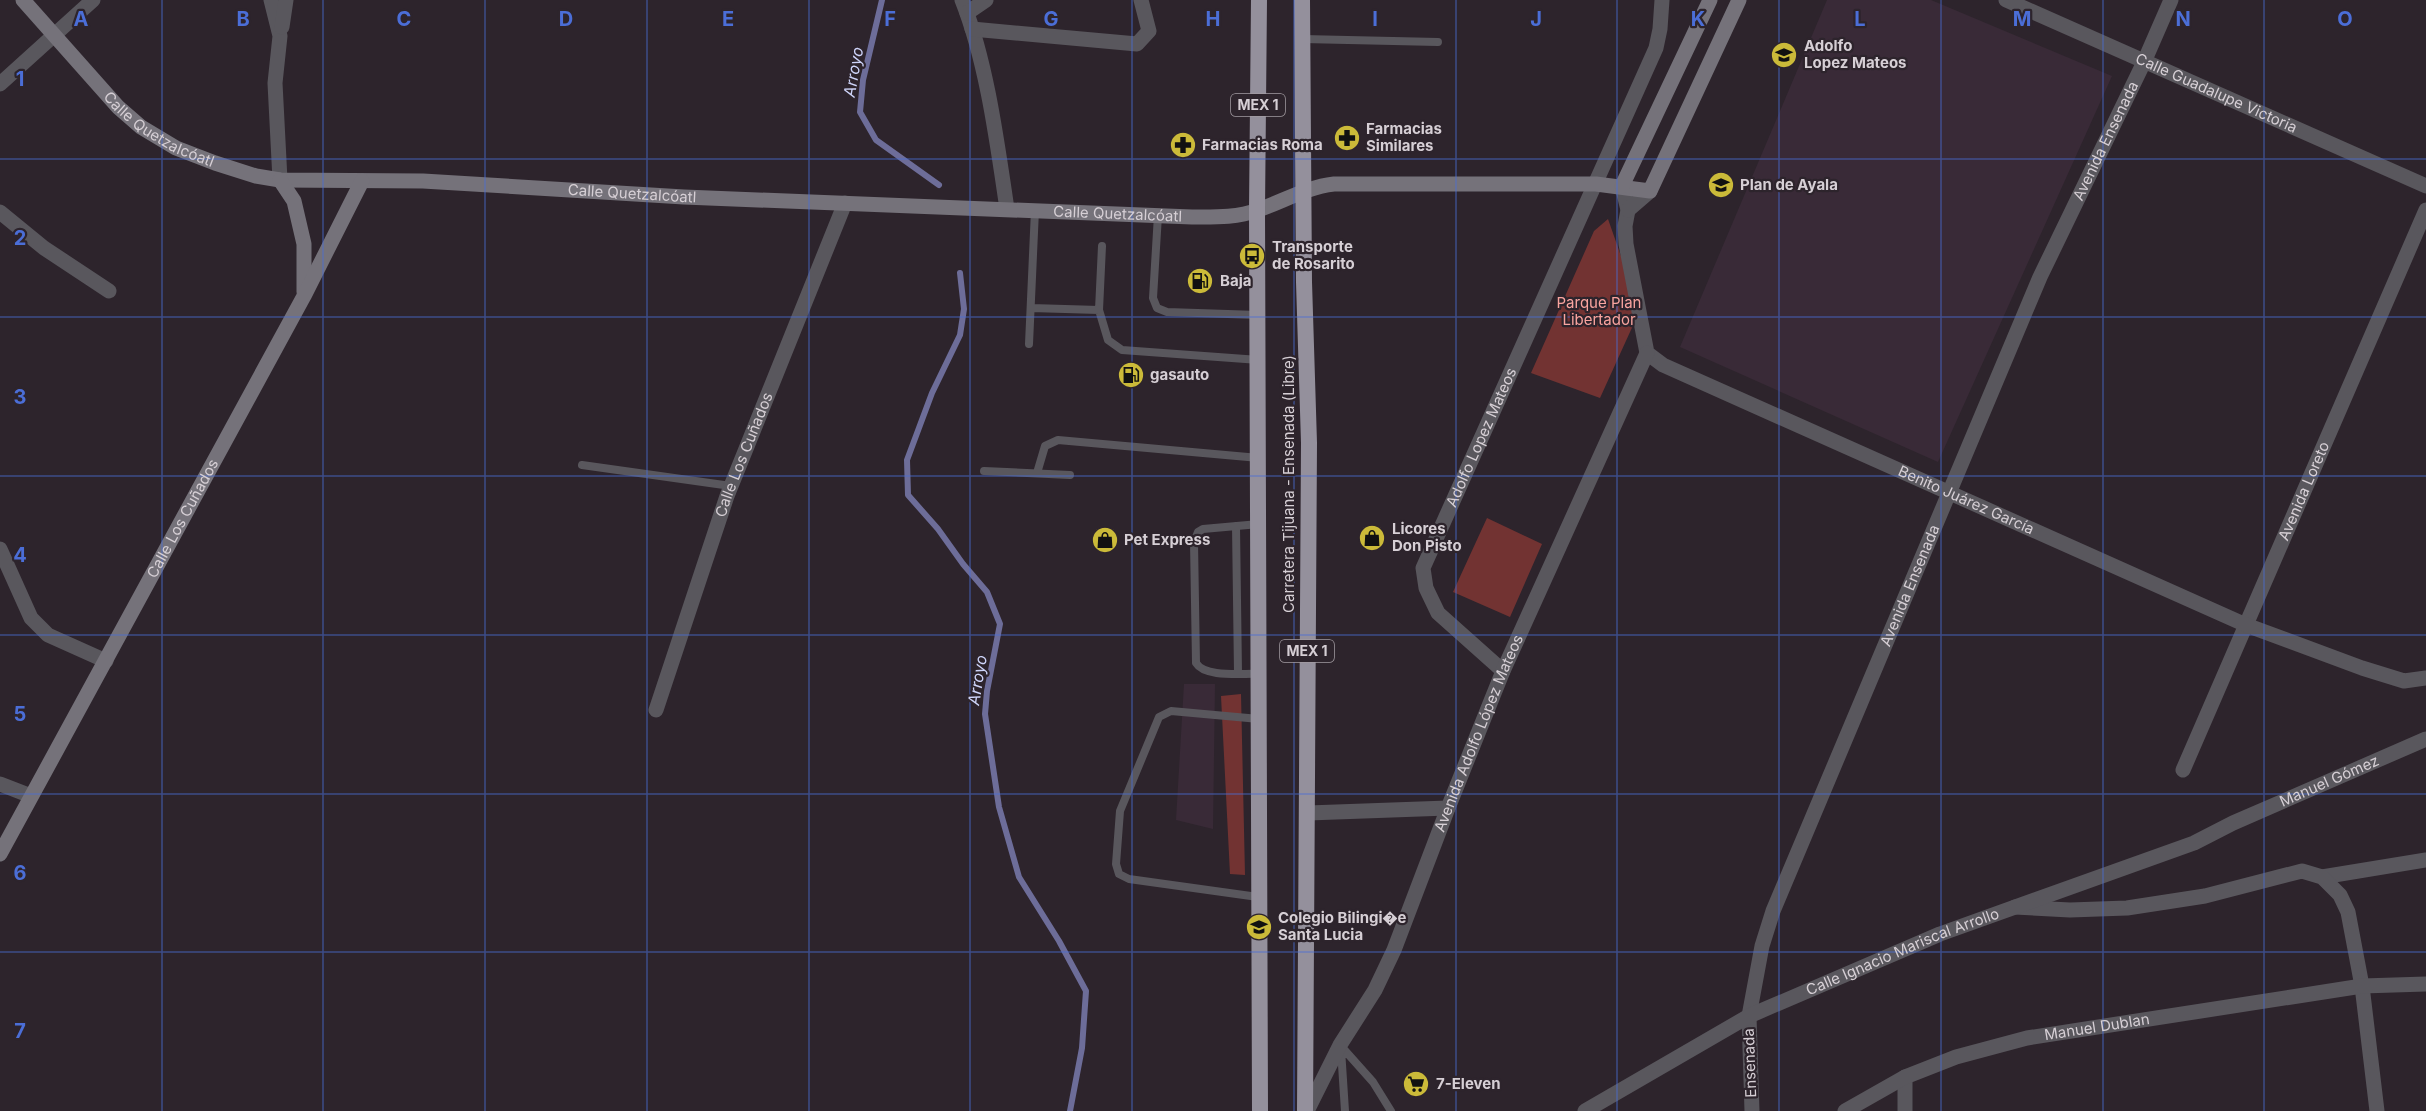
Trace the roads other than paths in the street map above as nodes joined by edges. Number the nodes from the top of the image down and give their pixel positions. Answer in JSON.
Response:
{"nodes":[{"id":1,"x":23,"y":0,"type":"edge"},
{"id":2,"x":93,"y":0,"type":"edge"},
{"id":3,"x":271,"y":0,"type":"edge"},
{"id":4,"x":286,"y":0,"type":"edge"},
{"id":5,"x":986,"y":0,"type":"edge"},
{"id":6,"x":1141,"y":0,"type":"edge"},
{"id":7,"x":1259,"y":0,"type":"edge"},
{"id":8,"x":1302,"y":0,"type":"edge"},
{"id":9,"x":1662,"y":0,"type":"edge"},
{"id":10,"x":1710,"y":0,"type":"edge"},
{"id":11,"x":1739,"y":0,"type":"edge"},
{"id":12,"x":2006,"y":0,"type":"edge"},
{"id":13,"x":2171,"y":0,"type":"edge"},
{"id":14,"x":964,"y":6,"type":"edge"},
{"id":15,"x":972,"y":29,"type":"junction"},
{"id":16,"x":53,"y":34,"type":"junction"},
{"id":17,"x":280,"y":36,"type":"junction"},
{"id":18,"x":1303,"y":39,"type":"junction"},
{"id":19,"x":1438,"y":42,"type":"dead end"},
{"id":20,"x":2144,"y":63,"type":"junction"},
{"id":21,"x":0,"y":84,"type":"edge"},
{"id":22,"x":280,"y":180,"type":"junction"},
{"id":23,"x":362,"y":181,"type":"junction"},
{"id":24,"x":1596,"y":184,"type":"junction"},
{"id":25,"x":1622,"y":186,"type":"junction"},
{"id":26,"x":2426,"y":186,"type":"edge"},
{"id":27,"x":1305,"y":190,"type":"junction"},
{"id":28,"x":1650,"y":191,"type":"junction"},
{"id":29,"x":844,"y":203,"type":"junction"},
{"id":30,"x":1007,"y":209,"type":"junction"},
{"id":31,"x":1035,"y":210,"type":"junction"},
{"id":32,"x":1257,"y":210,"type":"junction"},
{"id":33,"x":1628,"y":210,"type":"junction"},
{"id":34,"x":2426,"y":210,"type":"edge"},
{"id":35,"x":0,"y":212,"type":"edge"},
{"id":36,"x":1158,"y":215,"type":"junction"},
{"id":37,"x":1102,"y":246,"type":"dead end"},
{"id":38,"x":109,"y":291,"type":"dead end"},
{"id":39,"x":304,"y":296,"type":"junction"},
{"id":40,"x":1031,"y":308,"type":"junction"},
{"id":41,"x":1099,"y":310,"type":"junction"},
{"id":42,"x":1258,"y":315,"type":"junction"},
{"id":43,"x":1029,"y":345,"type":"dead end"},
{"id":44,"x":1647,"y":353,"type":"junction"},
{"id":45,"x":1259,"y":360,"type":"junction"},
{"id":46,"x":1259,"y":458,"type":"junction"},
{"id":47,"x":582,"y":465,"type":"dead end"},
{"id":48,"x":984,"y":471,"type":"dead end"},
{"id":49,"x":1037,"y":473,"type":"junction"},
{"id":50,"x":1070,"y":475,"type":"dead end"},
{"id":51,"x":731,"y":486,"type":"junction"},
{"id":52,"x":1948,"y":494,"type":"junction"},
{"id":53,"x":1260,"y":524,"type":"junction"},
{"id":54,"x":1236,"y":526,"type":"junction"},
{"id":55,"x":0,"y":549,"type":"edge"},
{"id":56,"x":2246,"y":625,"type":"junction"},
{"id":57,"x":106,"y":661,"type":"junction"},
{"id":58,"x":1503,"y":672,"type":"junction"},
{"id":59,"x":1238,"y":673,"type":"junction"},
{"id":60,"x":1259,"y":674,"type":"junction"},
{"id":61,"x":2426,"y":678,"type":"edge"},
{"id":62,"x":656,"y":710,"type":"dead end"},
{"id":63,"x":1259,"y":719,"type":"junction"},
{"id":64,"x":2426,"y":739,"type":"edge"},
{"id":65,"x":2183,"y":770,"type":"dead end"},
{"id":66,"x":0,"y":784,"type":"edge"},
{"id":67,"x":31,"y":796,"type":"junction"},
{"id":68,"x":1448,"y":808,"type":"junction"},
{"id":69,"x":1308,"y":813,"type":"junction"},
{"id":70,"x":2233,"y":823,"type":"joint"},
{"id":71,"x":0,"y":854,"type":"edge"},
{"id":72,"x":2426,"y":860,"type":"edge"},
{"id":73,"x":2322,"y":877,"type":"junction"},
{"id":74,"x":1258,"y":897,"type":"junction"},
{"id":75,"x":2015,"y":907,"type":"junction"},
{"id":76,"x":2426,"y":984,"type":"edge"},
{"id":77,"x":2362,"y":986,"type":"junction"},
{"id":78,"x":1749,"y":1016,"type":"junction"},
{"id":79,"x":1340,"y":1045,"type":"junction"},
{"id":80,"x":1905,"y":1077,"type":"junction"},
{"id":81,"x":1590,"y":1110,"type":"edge"},
{"id":82,"x":1260,"y":1111,"type":"edge"},
{"id":83,"x":1306,"y":1111,"type":"edge"},
{"id":84,"x":1345,"y":1111,"type":"edge"},
{"id":85,"x":1391,"y":1111,"type":"edge"},
{"id":86,"x":1752,"y":1111,"type":"edge"},
{"id":87,"x":1845,"y":1111,"type":"edge"},
{"id":88,"x":1905,"y":1111,"type":"edge"},
{"id":89,"x":2377,"y":1111,"type":"edge"}],
"edges":[{"from":1,"to":16,"type":"main road","name":"Calle Quetzalcóatl"},
{"from":2,"to":16,"type":"street"},
{"from":3,"to":17,"type":"street"},
{"from":4,"to":17,"type":"street"},
{"from":5,"to":14,"type":"street"},
{"from":6,"to":15,"type":"street"},
{"from":7,"to":32,"type":"highway","name":"Carretera Tijuana - Ensenada (Libre)","number":"MEX 1"},
{"from":8,"to":18,"type":"highway","name":"Carretera Tijuana - Ensenada (Libre)","number":"MEX 1"},
{"from":9,"to":24,"type":"street","name":"Adolfo Lopez Mateos"},
{"from":10,"to":25,"type":"main road"},
{"from":11,"to":28,"type":"main road"},
{"from":12,"to":20,"type":"street","name":"Calle Guadalupe Victoria"},
{"from":13,"to":20,"type":"street","name":"Avenida Ensenada"},
{"from":14,"to":15,"type":"street"},
{"from":15,"to":30,"type":"street"},
{"from":16,"to":21,"type":"street"},
{"from":16,"to":22,"type":"main road","name":"Calle Quetzalcóatl"},
{"from":17,"to":22,"type":"street"},
{"from":18,"to":19,"type":"lane"},
{"from":18,"to":27,"type":"highway","name":"Carretera Tijuana - Ensenada (Libre)","number":"MEX 1"},
{"from":20,"to":26,"type":"street","name":"Calle Guadalupe Victoria"},
{"from":20,"to":52,"type":"street","name":"Avenida Ensenada"},
{"from":22,"to":23,"type":"main road","name":"Calle Quetzalcóatl"},
{"from":22,"to":39,"type":"main road"},
{"from":23,"to":29,"type":"main road","name":"Calle Quetzalcóatl"},
{"from":23,"to":39,"type":"main road","name":"Calle Los Cuñados"},
{"from":24,"to":25,"type":"main road"},
{"from":24,"to":27,"type":"main road"},
{"from":24,"to":58,"type":"street","name":"Adolfo Lopez Mateos"},
{"from":25,"to":28,"type":"main road"},
{"from":25,"to":33,"type":"street"},
{"from":27,"to":32,"type":"main road","name":"Calle Quetzalcóatl"},
{"from":27,"to":69,"type":"highway","name":"Carretera Tijuana - Ensenada (Libre)","number":"MEX 1"},
{"from":28,"to":33,"type":"street"},
{"from":29,"to":30,"type":"main road","name":"Calle Quetzalcóatl"},
{"from":29,"to":51,"type":"street","name":"Calle Los Cuñados"},
{"from":30,"to":31,"type":"main road","name":"Calle Quetzalcóatl"},
{"from":31,"to":36,"type":"main road","name":"Calle Quetzalcóatl"},
{"from":31,"to":40,"type":"lane"},
{"from":32,"to":36,"type":"main road","name":"Calle Quetzalcóatl"},
{"from":32,"to":42,"type":"highway","name":"Carretera Tijuana - Ensenada (Libre)","number":"MEX 1"},
{"from":33,"to":44,"type":"street"},
{"from":34,"to":56,"type":"street","name":"Avenida Loreto"},
{"from":35,"to":38,"type":"street"},
{"from":36,"to":42,"type":"lane"},
{"from":37,"to":41,"type":"lane"},
{"from":39,"to":57,"type":"main road","name":"Calle Los Cuñados"},
{"from":40,"to":41,"type":"lane"},
{"from":40,"to":43,"type":"lane"},
{"from":41,"to":45,"type":"lane"},
{"from":42,"to":45,"type":"highway","name":"Carretera Tijuana - Ensenada (Libre)","number":"MEX 1"},
{"from":44,"to":52,"type":"street","name":"Benito Juárez García"},
{"from":44,"to":58,"type":"street","name":"Avenida Adolfo López Mateos"},
{"from":45,"to":46,"type":"highway","name":"Carretera Tijuana - Ensenada (Libre)","number":"MEX 1"},
{"from":46,"to":49,"type":"lane"},
{"from":46,"to":53,"type":"highway","name":"Carretera Tijuana - Ensenada (Libre)","number":"MEX 1"},
{"from":47,"to":51,"type":"lane"},
{"from":48,"to":49,"type":"lane"},
{"from":49,"to":50,"type":"lane"},
{"from":51,"to":62,"type":"street","name":"Calle Los Cuñados"},
{"from":52,"to":56,"type":"street","name":"Benito Juárez García"},
{"from":52,"to":78,"type":"street","name":"Avenida Ensenada"},
{"from":53,"to":54,"type":"lane"},
{"from":53,"to":60,"type":"highway","name":"Carretera Tijuana - Ensenada (Libre)","number":"MEX 1"},
{"from":54,"to":59,"type":"lane"},
{"from":54,"to":59,"type":"lane"},
{"from":55,"to":57,"type":"street"},
{"from":56,"to":61,"type":"street","name":"Benito Juárez García"},
{"from":56,"to":65,"type":"street","name":"Avenida Loreto"},
{"from":57,"to":67,"type":"main road","name":"Calle Los Cuñados"},
{"from":58,"to":68,"type":"street","name":"Avenida Adolfo López Mateos"},
{"from":59,"to":60,"type":"lane"},
{"from":60,"to":63,"type":"highway","name":"Carretera Tijuana - Ensenada (Libre)","number":"MEX 1"},
{"from":63,"to":74,"type":"highway","name":"Carretera Tijuana - Ensenada (Libre)","number":"MEX 1"},
{"from":63,"to":74,"type":"lane"},
{"from":64,"to":70,"type":"street","name":"Manuel Gómez"},
{"from":66,"to":67,"type":"street"},
{"from":67,"to":71,"type":"main road","name":"Calle Los Cuñados"},
{"from":68,"to":69,"type":"street"},
{"from":68,"to":79,"type":"street","name":"Avenida Adolfo López Mateos"},
{"from":69,"to":83,"type":"highway","name":"Carretera Tijuana - Ensenada (Libre)","number":"MEX 1"},
{"from":70,"to":75,"type":"street","name":"Calle Ignacio Mariscal Arrollo"},
{"from":72,"to":73,"type":"street"},
{"from":73,"to":75,"type":"street"},
{"from":73,"to":77,"type":"street"},
{"from":74,"to":82,"type":"highway","name":"Carretera Tijuana - Ensenada (Libre)","number":"MEX 1"},
{"from":75,"to":78,"type":"street","name":"Calle Ignacio Mariscal Arrollo"},
{"from":76,"to":77,"type":"street","name":"Manuel Dublan"},
{"from":77,"to":80,"type":"street","name":"Manuel Dublan"},
{"from":77,"to":89,"type":"street"},
{"from":78,"to":81,"type":"street","name":"Calle Ignacio Mariscal Arrollo"},
{"from":78,"to":86,"type":"street","name":"Ensenada"},
{"from":79,"to":83,"type":"street","name":"Avenida Adolfo López Mateos"},
{"from":79,"to":84,"type":"lane"},
{"from":79,"to":85,"type":"lane"},
{"from":80,"to":87,"type":"street","name":"Manuel Dublan"},
{"from":80,"to":88,"type":"street"}]}
